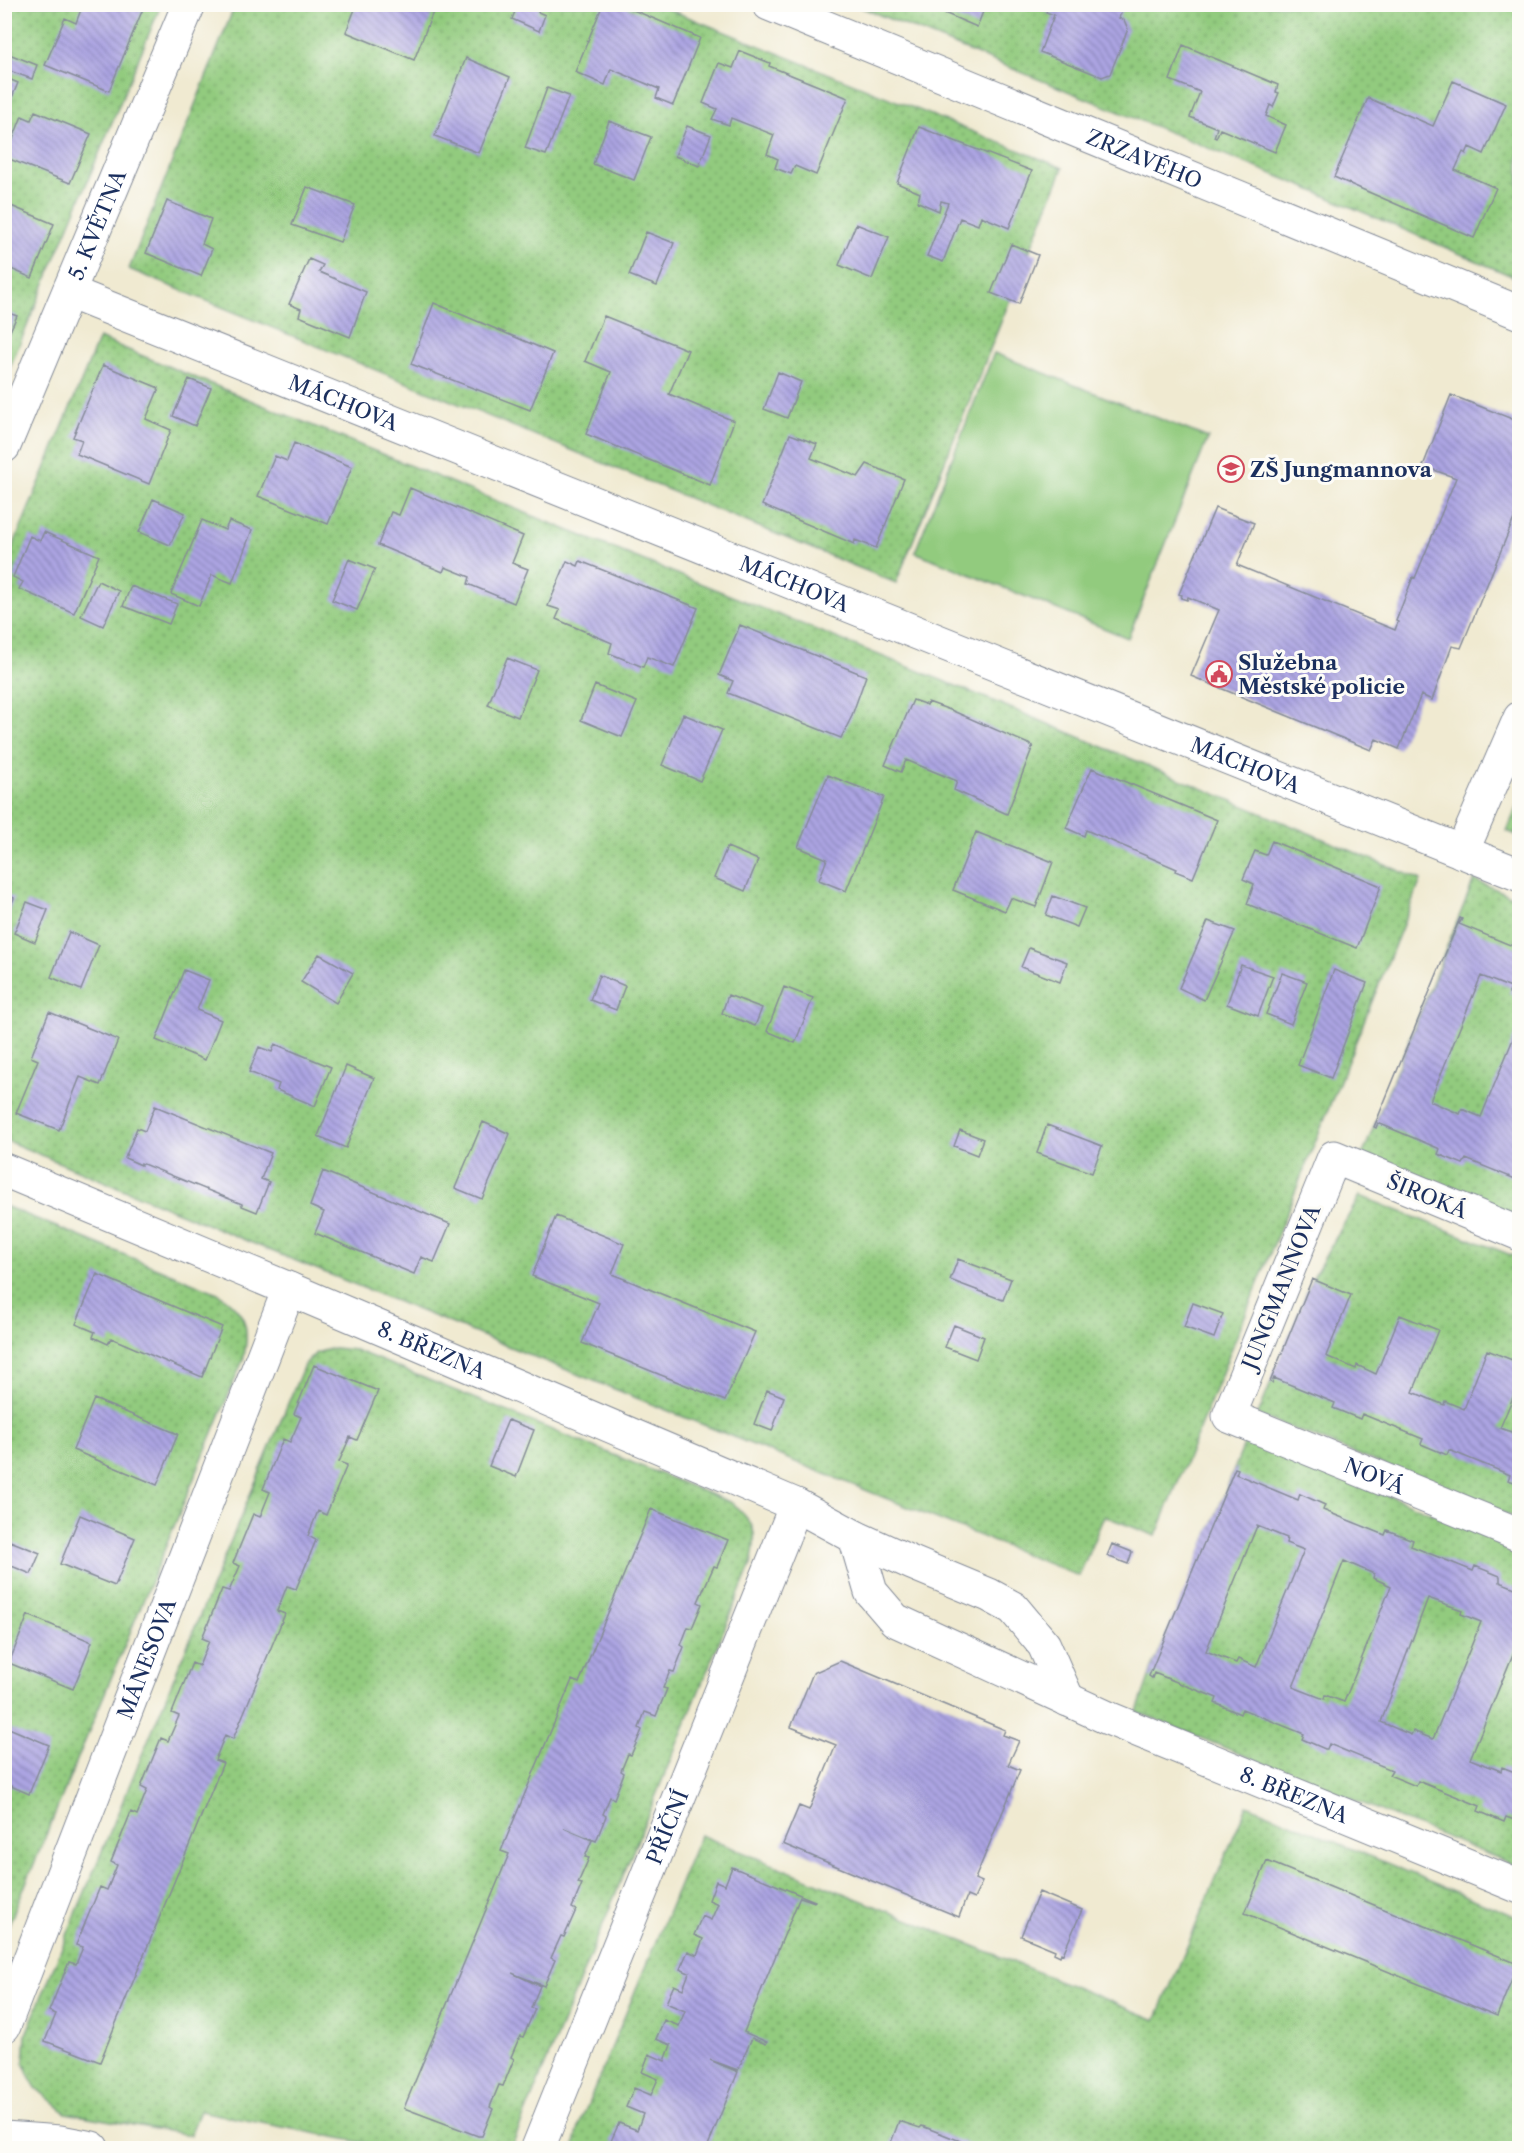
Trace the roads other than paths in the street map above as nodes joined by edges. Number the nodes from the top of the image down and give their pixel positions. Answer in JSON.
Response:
{"nodes":[{"id":1,"x":189,"y":4,"type":"edge"},
{"id":2,"x":769,"y":4,"type":"edge"},
{"id":3,"x":69,"y":292,"type":"junction"},
{"id":4,"x":1520,"y":314,"type":"edge"},
{"id":5,"x":4,"y":446,"type":"edge"},
{"id":6,"x":1520,"y":718,"type":"edge"},
{"id":7,"x":1462,"y":852,"type":"junction"},
{"id":8,"x":1520,"y":875,"type":"edge"},
{"id":9,"x":1334,"y":1157,"type":"joint"},
{"id":10,"x":4,"y":1170,"type":"edge"},
{"id":11,"x":1520,"y":1234,"type":"edge"},
{"id":12,"x":289,"y":1289,"type":"junction"},
{"id":13,"x":1229,"y":1416,"type":"joint"},
{"id":14,"x":796,"y":1505,"type":"junction"},
{"id":15,"x":1520,"y":1535,"type":"edge"},
{"id":16,"x":855,"y":1537,"type":"junction"},
{"id":17,"x":1068,"y":1700,"type":"junction"},
{"id":18,"x":1520,"y":1887,"type":"edge"},
{"id":19,"x":4,"y":2026,"type":"edge"},
{"id":20,"x":4,"y":2138,"type":"edge"},
{"id":21,"x":92,"y":2148,"type":"edge"},
{"id":22,"x":538,"y":2148,"type":"edge"}],
"edges":[{"from":1,"to":3,"type":"street","name":"5. KVĚTNA"},
{"from":2,"to":4,"type":"street","name":"ZRZAVÉHO"},
{"from":3,"to":5,"type":"street","name":"5. KVĚTNA"},
{"from":3,"to":7,"type":"street","name":"MÁCHOVA"},
{"from":6,"to":7,"type":"street"},
{"from":7,"to":8,"type":"street","name":"MÁCHOVA"},
{"from":9,"to":11,"type":"street","name":"ŠIROKÁ"},
{"from":9,"to":13,"type":"street","name":"JUNGMANNOVA"},
{"from":10,"to":12,"type":"street","name":"8. BŘEZNA"},
{"from":12,"to":14,"type":"street","name":"8. BŘEZNA"},
{"from":12,"to":19,"type":"street","name":"MÁNESOVA"},
{"from":13,"to":15,"type":"street","name":"NOVÁ"},
{"from":14,"to":16,"type":"street","name":"8. BŘEZNA"},
{"from":14,"to":22,"type":"street","name":"PŘÍČNÍ"},
{"from":16,"to":17,"type":"street","name":"8. BŘEZNA"},
{"from":16,"to":17,"type":"street","name":"8. BŘEZNA"},
{"from":17,"to":18,"type":"street","name":"8. BŘEZNA"},
{"from":20,"to":21,"type":"street"}]}
